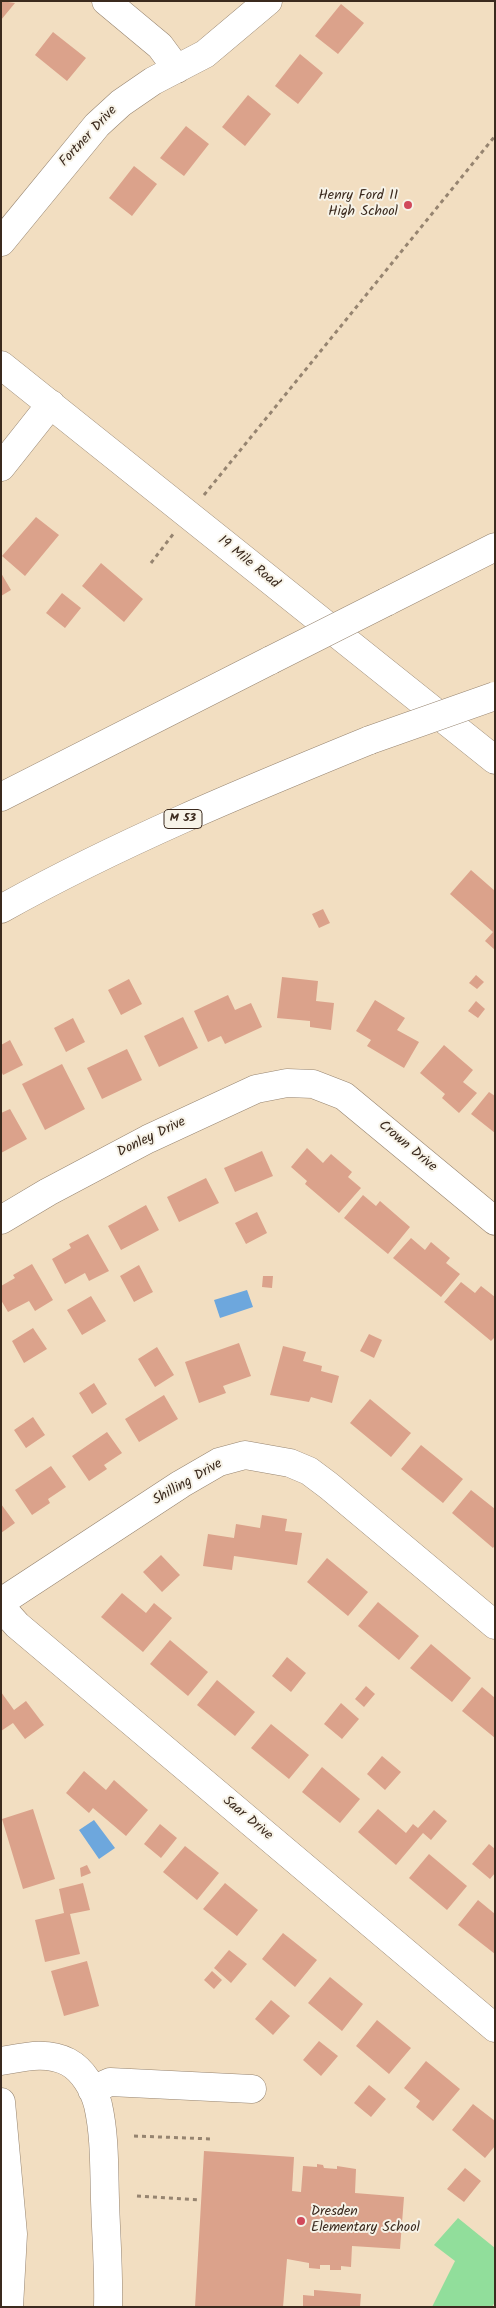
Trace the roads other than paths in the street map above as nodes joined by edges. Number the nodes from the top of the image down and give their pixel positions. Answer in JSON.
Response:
{"nodes":[{"id":1,"x":106,"y":1,"type":"edge"},
{"id":2,"x":268,"y":1,"type":"edge"},
{"id":3,"x":178,"y":69,"type":"junction"},
{"id":4,"x":1,"y":242,"type":"edge"},
{"id":5,"x":1,"y":365,"type":"edge"},
{"id":6,"x":51,"y":404,"type":"junction"},
{"id":7,"x":1,"y":467,"type":"edge"},
{"id":8,"x":495,"y":547,"type":"edge"},
{"id":9,"x":495,"y":696,"type":"edge"},
{"id":10,"x":495,"y":760,"type":"edge"},
{"id":11,"x":1,"y":797,"type":"edge"},
{"id":12,"x":1,"y":909,"type":"edge"},
{"id":13,"x":313,"y":1084,"type":"joint"},
{"id":14,"x":1,"y":1220,"type":"edge"},
{"id":15,"x":495,"y":1221,"type":"edge"},
{"id":16,"x":1,"y":1602,"type":"edge"},
{"id":17,"x":1,"y":1607,"type":"edge"},
{"id":18,"x":495,"y":1625,"type":"edge"},
{"id":19,"x":495,"y":2028,"type":"edge"},
{"id":20,"x":1,"y":2061,"type":"edge"},
{"id":21,"x":252,"y":2089,"type":"dead end"},
{"id":22,"x":92,"y":2090,"type":"junction"},
{"id":23,"x":1,"y":2102,"type":"edge"},
{"id":24,"x":9,"y":2307,"type":"edge"},
{"id":25,"x":108,"y":2307,"type":"edge"}],
"edges":[{"from":1,"to":3,"type":"main road"},
{"from":2,"to":3,"type":"main road","name":"Fortner Drive"},
{"from":3,"to":4,"type":"main road","name":"Fortner Drive"},
{"from":5,"to":6,"type":"main road","name":"19 Mile Road"},
{"from":6,"to":7,"type":"main road"},
{"from":6,"to":10,"type":"main road","name":"19 Mile Road"},
{"from":8,"to":11,"type":"main road","bridge":true},
{"from":9,"to":12,"type":"main road","number":"M 53","bridge":true},
{"from":13,"to":14,"type":"main road","name":"Donley Drive"},
{"from":13,"to":15,"type":"main road","name":"Crown Drive"},
{"from":16,"to":18,"type":"main road","name":"Shilling Drive"},
{"from":17,"to":19,"type":"main road","name":"Saar Drive"},
{"from":20,"to":22,"type":"main road"},
{"from":21,"to":22,"type":"main road"},
{"from":22,"to":25,"type":"main road"},
{"from":23,"to":24,"type":"main road"}]}
